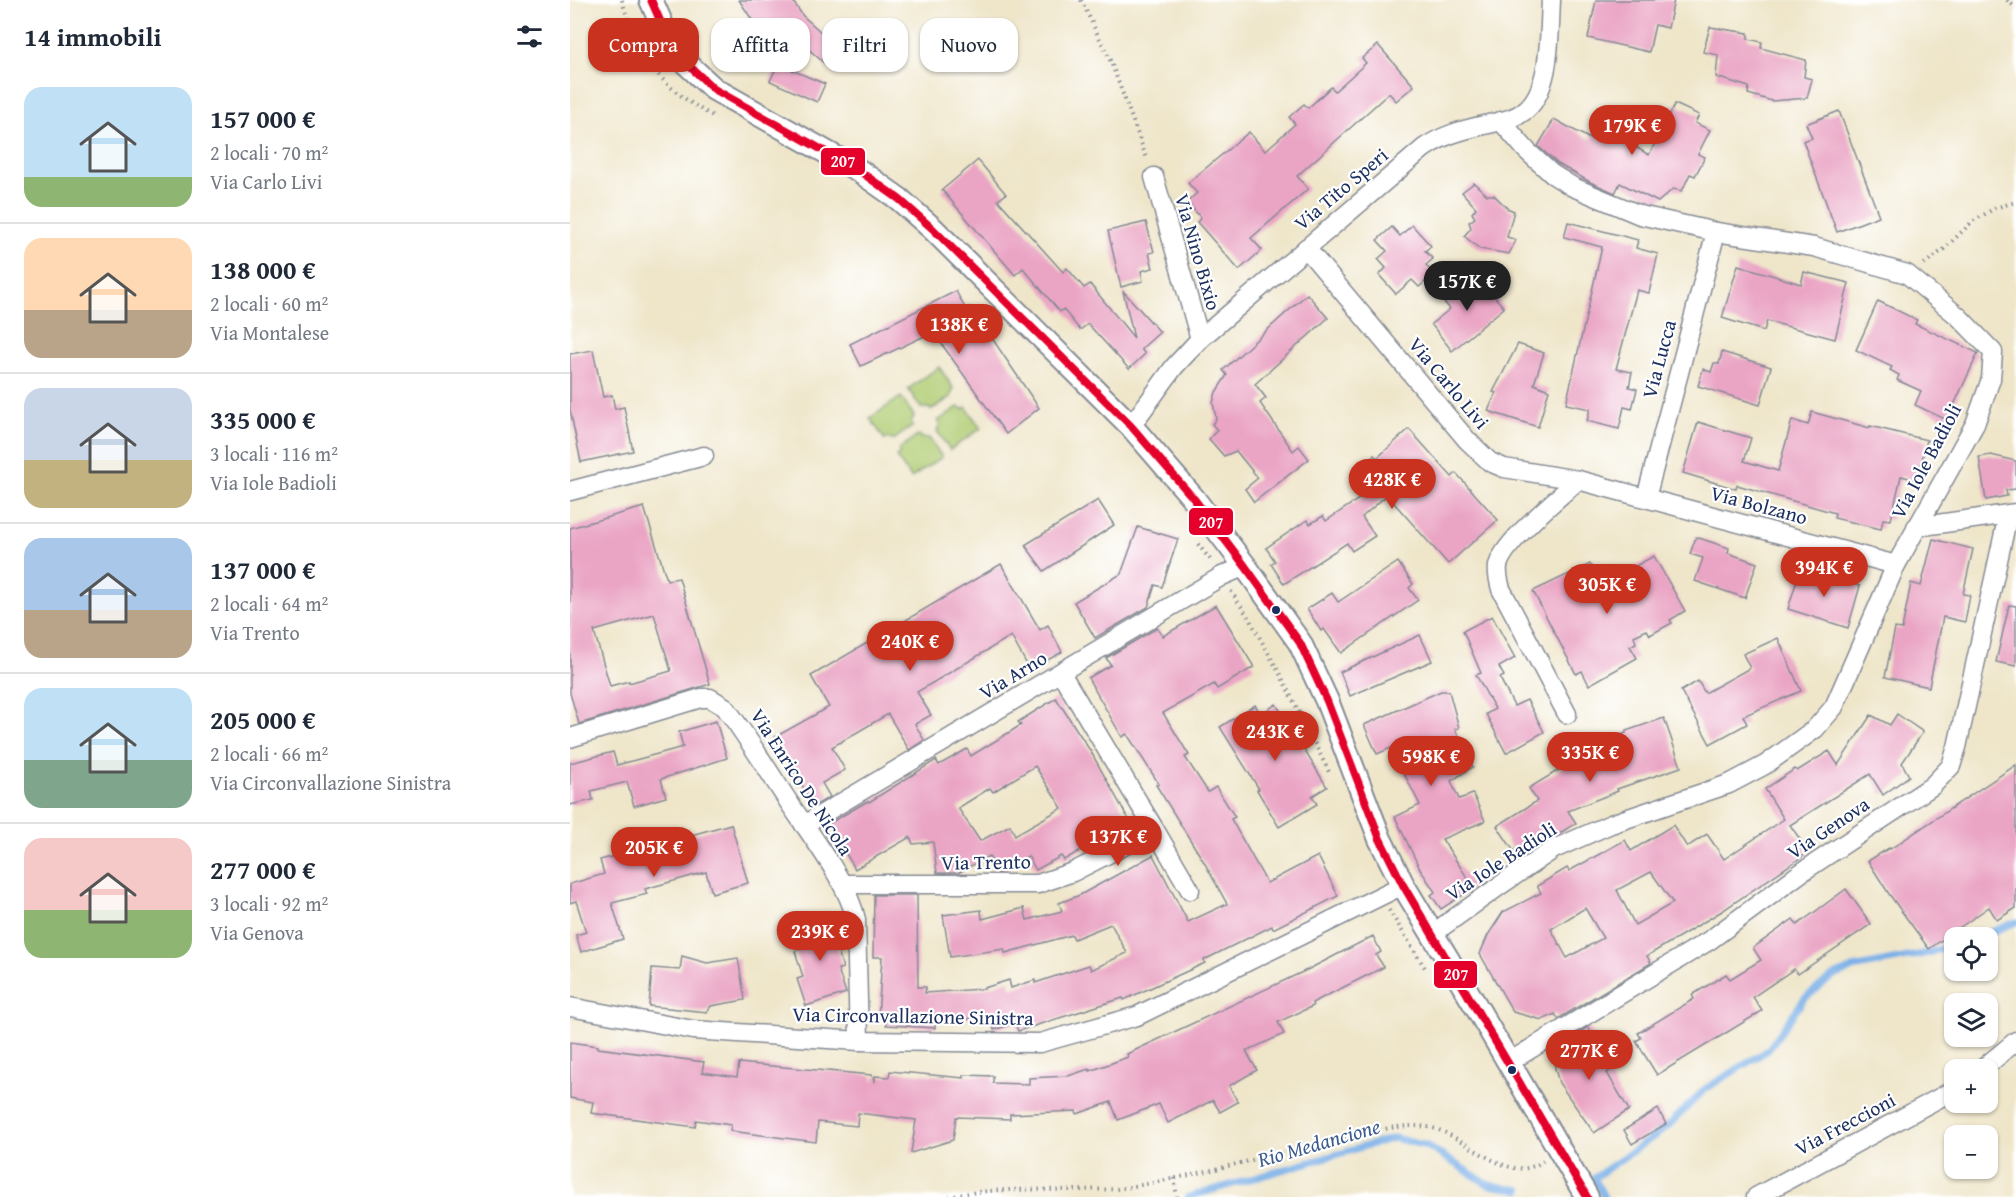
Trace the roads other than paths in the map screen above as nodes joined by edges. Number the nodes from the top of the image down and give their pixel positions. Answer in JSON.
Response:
{"nodes":[{"id":1,"x":651,"y":0,"type":"edge"},
{"id":2,"x":1551,"y":0,"type":"edge"},
{"id":3,"x":1501,"y":121,"type":"junction"},
{"id":4,"x":1154,"y":177,"type":"road end"},
{"id":5,"x":1716,"y":232,"type":"junction"},
{"id":6,"x":1306,"y":248,"type":"junction"},
{"id":7,"x":1200,"y":339,"type":"junction"},
{"id":8,"x":1131,"y":426,"type":"junction"},
{"id":9,"x":704,"y":456,"type":"dead end"},
{"id":10,"x":1490,"y":462,"type":"joint"},
{"id":11,"x":1578,"y":480,"type":"junction"},
{"id":12,"x":570,"y":491,"type":"edge"},
{"id":13,"x":1646,"y":498,"type":"junction"},
{"id":14,"x":2012,"y":514,"type":"edge"},
{"id":15,"x":1916,"y":527,"type":"junction"},
{"id":16,"x":1245,"y":566,"type":"junction"},
{"id":17,"x":1896,"y":566,"type":"junction"},
{"id":18,"x":1061,"y":673,"type":"junction"},
{"id":19,"x":1567,"y":714,"type":"dead end"},
{"id":20,"x":570,"y":738,"type":"edge"},
{"id":21,"x":804,"y":825,"type":"junction"},
{"id":22,"x":1155,"y":830,"type":"junction"},
{"id":23,"x":842,"y":884,"type":"junction"},
{"id":24,"x":1403,"y":885,"type":"junction"},
{"id":25,"x":1190,"y":890,"type":"dead end"},
{"id":26,"x":1432,"y":934,"type":"junction"},
{"id":27,"x":570,"y":1007,"type":"edge"},
{"id":28,"x":859,"y":1041,"type":"junction"},
{"id":29,"x":2016,"y":1041,"type":"edge"},
{"id":30,"x":1994,"y":1059,"type":"edge"},
{"id":31,"x":1509,"y":1062,"type":"junction"},
{"id":32,"x":1944,"y":1095,"type":"edge"},
{"id":33,"x":1587,"y":1197,"type":"edge"},
{"id":34,"x":1756,"y":1197,"type":"edge"}],
"edges":[{"from":1,"to":8,"type":"street"},
{"from":2,"to":3,"type":"street","name":"Via Tito Speri"},
{"from":3,"to":5,"type":"street","name":"Via Iole Badioli"},
{"from":3,"to":6,"type":"street","name":"Via Tito Speri"},
{"from":4,"to":7,"type":"street","name":"Via Nino Bixio"},
{"from":5,"to":13,"type":"street","name":"Via Lucca"},
{"from":5,"to":15,"type":"street","name":"Via Iole Badioli"},
{"from":6,"to":7,"type":"street","name":"Via Tito Speri"},
{"from":6,"to":10,"type":"street","name":"Via Carlo Livi"},
{"from":7,"to":8,"type":"street","name":"Via Tito Speri"},
{"from":8,"to":16,"type":"street"},
{"from":9,"to":12,"type":"street"},
{"from":10,"to":11,"type":"street","name":"Via Bolzano"},
{"from":11,"to":13,"type":"street","name":"Via Bolzano"},
{"from":11,"to":19,"type":"street"},
{"from":13,"to":17,"type":"street","name":"Via Bolzano"},
{"from":14,"to":15,"type":"street"},
{"from":14,"to":31,"type":"street","name":"Via Genova"},
{"from":15,"to":17,"type":"street","name":"Via Iole Badioli"},
{"from":16,"to":18,"type":"street","name":"Via Arno"},
{"from":16,"to":24,"type":"street"},
{"from":17,"to":26,"type":"street","name":"Via Iole Badioli"},
{"from":18,"to":21,"type":"street","name":"Via Arno"},
{"from":18,"to":22,"type":"street"},
{"from":20,"to":21,"type":"street","name":"Via Enrico De Nicola"},
{"from":21,"to":23,"type":"street","name":"Via Enrico De Nicola"},
{"from":22,"to":23,"type":"street","name":"Via Trento"},
{"from":22,"to":25,"type":"street"},
{"from":23,"to":28,"type":"street","name":"Via Enrico De Nicola"},
{"from":24,"to":26,"type":"street"},
{"from":24,"to":28,"type":"street","name":"Via Circonvallazione Sinistra"},
{"from":26,"to":31,"type":"street"},
{"from":27,"to":28,"type":"street","name":"Via Circonvallazione Sinistra"},
{"from":29,"to":30,"type":"street"},
{"from":31,"to":33,"type":"street"},
{"from":32,"to":34,"type":"street","name":"Via Freccioni"}]}
